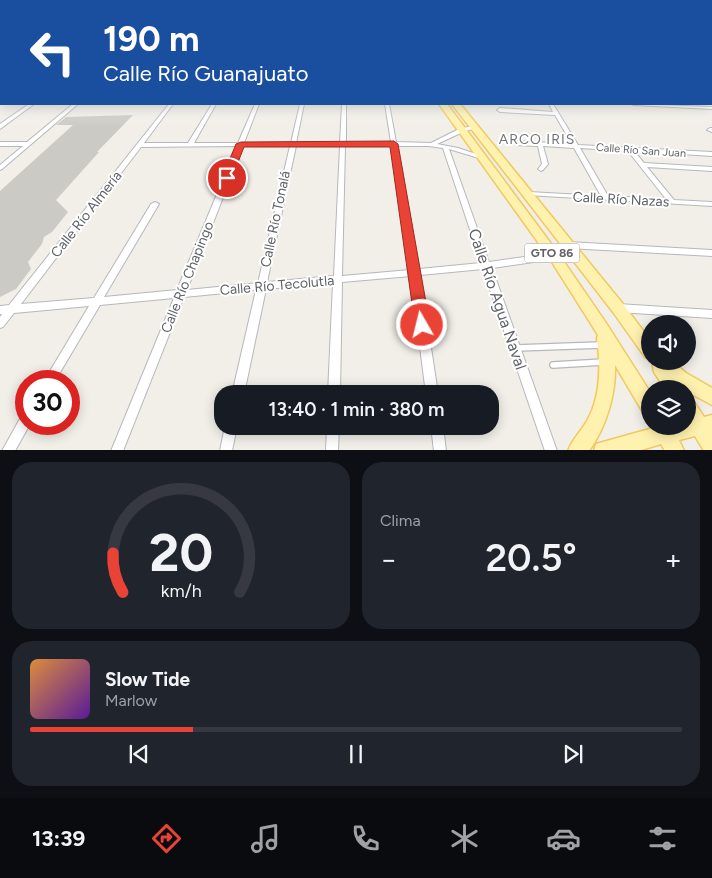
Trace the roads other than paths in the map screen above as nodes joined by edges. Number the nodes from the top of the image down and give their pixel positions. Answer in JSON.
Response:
{"nodes":[{"id":1,"x":31,"y":105,"type":"edge"},
{"id":2,"x":75,"y":105,"type":"edge"},
{"id":3,"x":170,"y":105,"type":"edge"},
{"id":4,"x":213,"y":105,"type":"edge"},
{"id":5,"x":257,"y":105,"type":"edge"},
{"id":6,"x":302,"y":105,"type":"edge"},
{"id":7,"x":344,"y":105,"type":"edge"},
{"id":8,"x":387,"y":105,"type":"edge"},
{"id":9,"x":444,"y":105,"type":"edge"},
{"id":10,"x":457,"y":105,"type":"edge"},
{"id":11,"x":552,"y":105,"type":"edge"},
{"id":12,"x":672,"y":105,"type":"edge"},
{"id":13,"x":712,"y":108,"type":"edge"},
{"id":14,"x":500,"y":110,"type":"dead end"},
{"id":15,"x":557,"y":114,"type":"junction"},
{"id":16,"x":0,"y":127,"type":"edge"},
{"id":17,"x":475,"y":127,"type":"junction"},
{"id":18,"x":461,"y":129,"type":"junction"},
{"id":19,"x":516,"y":143,"type":"dead end"},
{"id":20,"x":0,"y":144,"type":"edge"},
{"id":21,"x":28,"y":144,"type":"junction"},
{"id":22,"x":241,"y":144,"type":"junction"},
{"id":23,"x":291,"y":144,"type":"junction"},
{"id":24,"x":342,"y":144,"type":"junction"},
{"id":25,"x":394,"y":144,"type":"junction"},
{"id":26,"x":430,"y":144,"type":"junction"},
{"id":27,"x":540,"y":144,"type":"junction"},
{"id":28,"x":138,"y":145,"type":"junction"},
{"id":29,"x":190,"y":145,"type":"junction"},
{"id":30,"x":445,"y":146,"type":"junction"},
{"id":31,"x":575,"y":146,"type":"junction"},
{"id":32,"x":630,"y":150,"type":"junction"},
{"id":33,"x":712,"y":154,"type":"edge"},
{"id":34,"x":482,"y":157,"type":"junction"},
{"id":35,"x":642,"y":165,"type":"junction"},
{"id":36,"x":0,"y":168,"type":"edge"},
{"id":37,"x":541,"y":168,"type":"dead end"},
{"id":38,"x":712,"y":169,"type":"edge"},
{"id":39,"x":529,"y":194,"type":"junction"},
{"id":40,"x":606,"y":198,"type":"junction"},
{"id":41,"x":671,"y":201,"type":"junction"},
{"id":42,"x":155,"y":204,"type":"dead end"},
{"id":43,"x":712,"y":204,"type":"edge"},
{"id":44,"x":568,"y":245,"type":"junction"},
{"id":45,"x":712,"y":253,"type":"edge"},
{"id":46,"x":554,"y":256,"type":"junction"},
{"id":47,"x":486,"y":266,"type":"junction"},
{"id":48,"x":415,"y":273,"type":"junction"},
{"id":49,"x":339,"y":279,"type":"junction"},
{"id":50,"x":260,"y":287,"type":"junction"},
{"id":51,"x":181,"y":293,"type":"junction"},
{"id":52,"x":98,"y":300,"type":"junction"},
{"id":53,"x":618,"y":308,"type":"junction"},
{"id":54,"x":12,"y":309,"type":"junction"},
{"id":55,"x":0,"y":310,"type":"edge"},
{"id":56,"x":712,"y":314,"type":"edge"},
{"id":57,"x":0,"y":324,"type":"edge"},
{"id":58,"x":601,"y":327,"type":"junction"},
{"id":59,"x":641,"y":340,"type":"edge"},
{"id":60,"x":606,"y":344,"type":"junction"},
{"id":61,"x":515,"y":348,"type":"junction"},
{"id":62,"x":608,"y":362,"type":"junction"},
{"id":63,"x":553,"y":365,"type":"dead end"},
{"id":64,"x":56,"y":370,"type":"edge"},
{"id":65,"x":670,"y":370,"type":"edge"},
{"id":66,"x":240,"y":385,"type":"edge"},
{"id":67,"x":334,"y":385,"type":"edge"},
{"id":68,"x":431,"y":385,"type":"edge"},
{"id":69,"x":641,"y":393,"type":"edge"},
{"id":70,"x":712,"y":397,"type":"edge"},
{"id":71,"x":696,"y":416,"type":"edge"},
{"id":72,"x":706,"y":426,"type":"edge"},
{"id":73,"x":17,"y":435,"type":"edge"},
{"id":74,"x":229,"y":435,"type":"edge"},
{"id":75,"x":333,"y":435,"type":"edge"},
{"id":76,"x":438,"y":435,"type":"edge"},
{"id":77,"x":648,"y":435,"type":"edge"},
{"id":78,"x":666,"y":435,"type":"edge"},
{"id":79,"x":712,"y":447,"type":"edge"},
{"id":80,"x":8,"y":450,"type":"edge"},
{"id":81,"x":117,"y":450,"type":"edge"},
{"id":82,"x":226,"y":450,"type":"edge"},
{"id":83,"x":332,"y":450,"type":"edge"},
{"id":84,"x":440,"y":450,"type":"edge"},
{"id":85,"x":551,"y":450,"type":"edge"},
{"id":86,"x":577,"y":450,"type":"edge"},
{"id":87,"x":603,"y":450,"type":"edge"},
{"id":88,"x":675,"y":450,"type":"edge"}],
"edges":[{"from":1,"to":16,"type":"street"},
{"from":2,"to":21,"type":"street"},
{"from":3,"to":28,"type":"street","name":"Calle Río Almería"},
{"from":4,"to":29,"type":"street"},
{"from":5,"to":22,"type":"street","name":"Calle Río Chapingo"},
{"from":6,"to":23,"type":"street","name":"Calle Río Tonalá"},
{"from":7,"to":24,"type":"street"},
{"from":8,"to":25,"type":"street"},
{"from":9,"to":18,"type":"main road","number":"GTO 86"},
{"from":10,"to":17,"type":"main road","number":"GTO 86"},
{"from":11,"to":15,"type":"street"},
{"from":12,"to":13,"type":"street"},
{"from":14,"to":15,"type":"street"},
{"from":15,"to":31,"type":"street"},
{"from":17,"to":18,"type":"street"},
{"from":17,"to":39,"type":"main road","number":"GTO 86"},
{"from":18,"to":26,"type":"street"},
{"from":18,"to":34,"type":"main road","number":"GTO 86"},
{"from":19,"to":27,"type":"street","name":"Calle Río San Juan"},
{"from":20,"to":21,"type":"street"},
{"from":21,"to":36,"type":"street"},
{"from":22,"to":23,"type":"street"},
{"from":22,"to":29,"type":"street"},
{"from":22,"to":51,"type":"street","name":"Calle Río Chapingo"},
{"from":23,"to":24,"type":"street"},
{"from":23,"to":50,"type":"street","name":"Calle Río Tonalá"},
{"from":24,"to":25,"type":"street"},
{"from":24,"to":49,"type":"street"},
{"from":25,"to":26,"type":"street"},
{"from":25,"to":48,"type":"street"},
{"from":26,"to":30,"type":"street"},
{"from":27,"to":31,"type":"street","name":"Calle Río San Juan"},
{"from":27,"to":37,"type":"street"},
{"from":28,"to":29,"type":"street"},
{"from":28,"to":54,"type":"street","name":"Calle Río Almería"},
{"from":30,"to":34,"type":"street"},
{"from":30,"to":47,"type":"street","name":"Calle Río Agua Naval"},
{"from":31,"to":32,"type":"street","name":"Calle Río San Juan"},
{"from":31,"to":40,"type":"street"},
{"from":32,"to":33,"type":"street","name":"Calle Río San Juan"},
{"from":32,"to":35,"type":"street"},
{"from":34,"to":46,"type":"main road","number":"GTO 86"},
{"from":35,"to":38,"type":"street"},
{"from":35,"to":41,"type":"street"},
{"from":39,"to":40,"type":"street","name":"Calle Río Nazas"},
{"from":39,"to":44,"type":"main road","number":"GTO 86"},
{"from":40,"to":41,"type":"street","name":"Calle Río Nazas"},
{"from":41,"to":43,"type":"street","name":"Calle Río Nazas"},
{"from":42,"to":52,"type":"street"},
{"from":44,"to":45,"type":"street"},
{"from":44,"to":53,"type":"main road","number":"GTO 86"},
{"from":46,"to":47,"type":"street","name":"Calle Río Tecolutla"},
{"from":46,"to":58,"type":"main road","number":"GTO 86"},
{"from":47,"to":48,"type":"street","name":"Calle Río Tecolutla"},
{"from":47,"to":61,"type":"street","name":"Calle Río Agua Naval"},
{"from":48,"to":49,"type":"street","name":"Calle Río Tecolutla"},
{"from":48,"to":68,"type":"street"},
{"from":49,"to":50,"type":"street","name":"Calle Río Tecolutla"},
{"from":49,"to":67,"type":"street"},
{"from":50,"to":51,"type":"street","name":"Calle Río Tecolutla"},
{"from":50,"to":66,"type":"street","name":"Calle Río Tonalá"},
{"from":51,"to":52,"type":"street","name":"Calle Río Tecolutla"},
{"from":51,"to":81,"type":"street","name":"Calle Río Chapingo"},
{"from":52,"to":54,"type":"street","name":"Calle Río Tecolutla"},
{"from":52,"to":64,"type":"street"},
{"from":53,"to":56,"type":"street"},
{"from":53,"to":59,"type":"main road","number":"GTO 86"},
{"from":54,"to":55,"type":"street","name":"Calle Río Tecolutla"},
{"from":54,"to":57,"type":"street","name":"Calle Río Almería"},
{"from":58,"to":60,"type":"main road"},
{"from":58,"to":69,"type":"main road","number":"GTO 86"},
{"from":60,"to":61,"type":"lane"},
{"from":60,"to":62,"type":"main road"},
{"from":61,"to":85,"type":"street","name":"Calle Río Agua Naval"},
{"from":62,"to":63,"type":"lane"},
{"from":62,"to":86,"type":"main road"},
{"from":65,"to":70,"type":"main road"},
{"from":71,"to":72,"type":"main road"},
{"from":72,"to":79,"type":"main road"},
{"from":73,"to":80,"type":"street"},
{"from":74,"to":82,"type":"street"},
{"from":75,"to":83,"type":"street"},
{"from":76,"to":84,"type":"street"},
{"from":77,"to":87,"type":"main road"},
{"from":78,"to":88,"type":"main road"}]}
